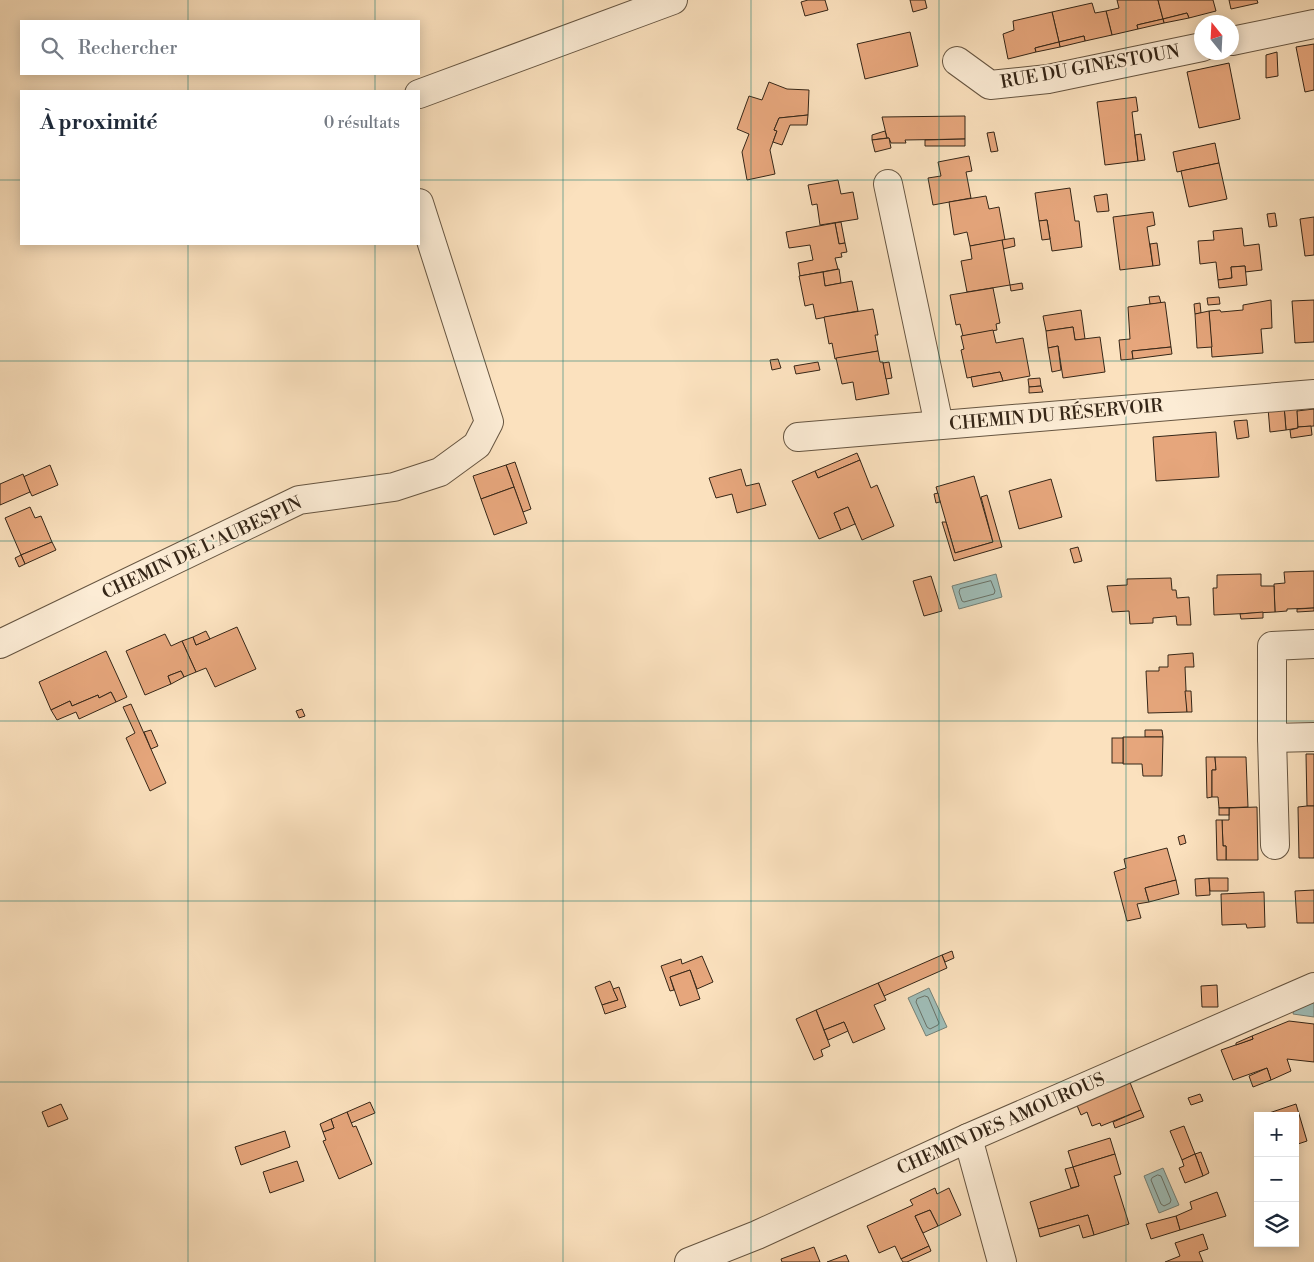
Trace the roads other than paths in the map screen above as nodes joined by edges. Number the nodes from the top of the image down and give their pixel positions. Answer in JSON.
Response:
{"nodes":[{"id":1,"x":673,"y":0,"type":"edge"},
{"id":2,"x":1314,"y":24,"type":"edge"},
{"id":3,"x":1239,"y":40,"type":"edge"},
{"id":4,"x":1194,"y":49,"type":"edge"},
{"id":5,"x":957,"y":61,"type":"dead end"},
{"id":6,"x":420,"y":94,"type":"edge"},
{"id":7,"x":888,"y":184,"type":"dead end"},
{"id":8,"x":420,"y":206,"type":"edge"},
{"id":9,"x":1314,"y":394,"type":"edge"},
{"id":10,"x":939,"y":425,"type":"junction"},
{"id":11,"x":798,"y":437,"type":"dead end"},
{"id":12,"x":0,"y":644,"type":"edge"},
{"id":13,"x":1314,"y":644,"type":"edge"},
{"id":14,"x":1314,"y":737,"type":"edge"},
{"id":15,"x":1272,"y":738,"type":"junction"},
{"id":16,"x":1275,"y":844,"type":"dead end"},
{"id":17,"x":1314,"y":987,"type":"edge"},
{"id":18,"x":968,"y":1138,"type":"junction"},
{"id":19,"x":689,"y":1262,"type":"edge"},
{"id":20,"x":1002,"y":1262,"type":"edge"}],
"edges":[{"from":1,"to":6,"type":"street"},
{"from":2,"to":3,"type":"street"},
{"from":4,"to":5,"type":"street","name":"RUE DU GINESTOUN"},
{"from":7,"to":10,"type":"street"},
{"from":8,"to":12,"type":"street","name":"CHEMIN DE L'AUBESPIN"},
{"from":9,"to":10,"type":"street","name":"CHEMIN DU RÉSERVOIR"},
{"from":10,"to":11,"type":"street","name":"CHEMIN DU RÉSERVOIR"},
{"from":13,"to":15,"type":"street"},
{"from":14,"to":15,"type":"street"},
{"from":15,"to":16,"type":"street"},
{"from":17,"to":18,"type":"street","name":"CHEMIN DES AMOUROUS"},
{"from":18,"to":19,"type":"street","name":"CHEMIN DES AMOUROUS"},
{"from":18,"to":20,"type":"street"}]}
